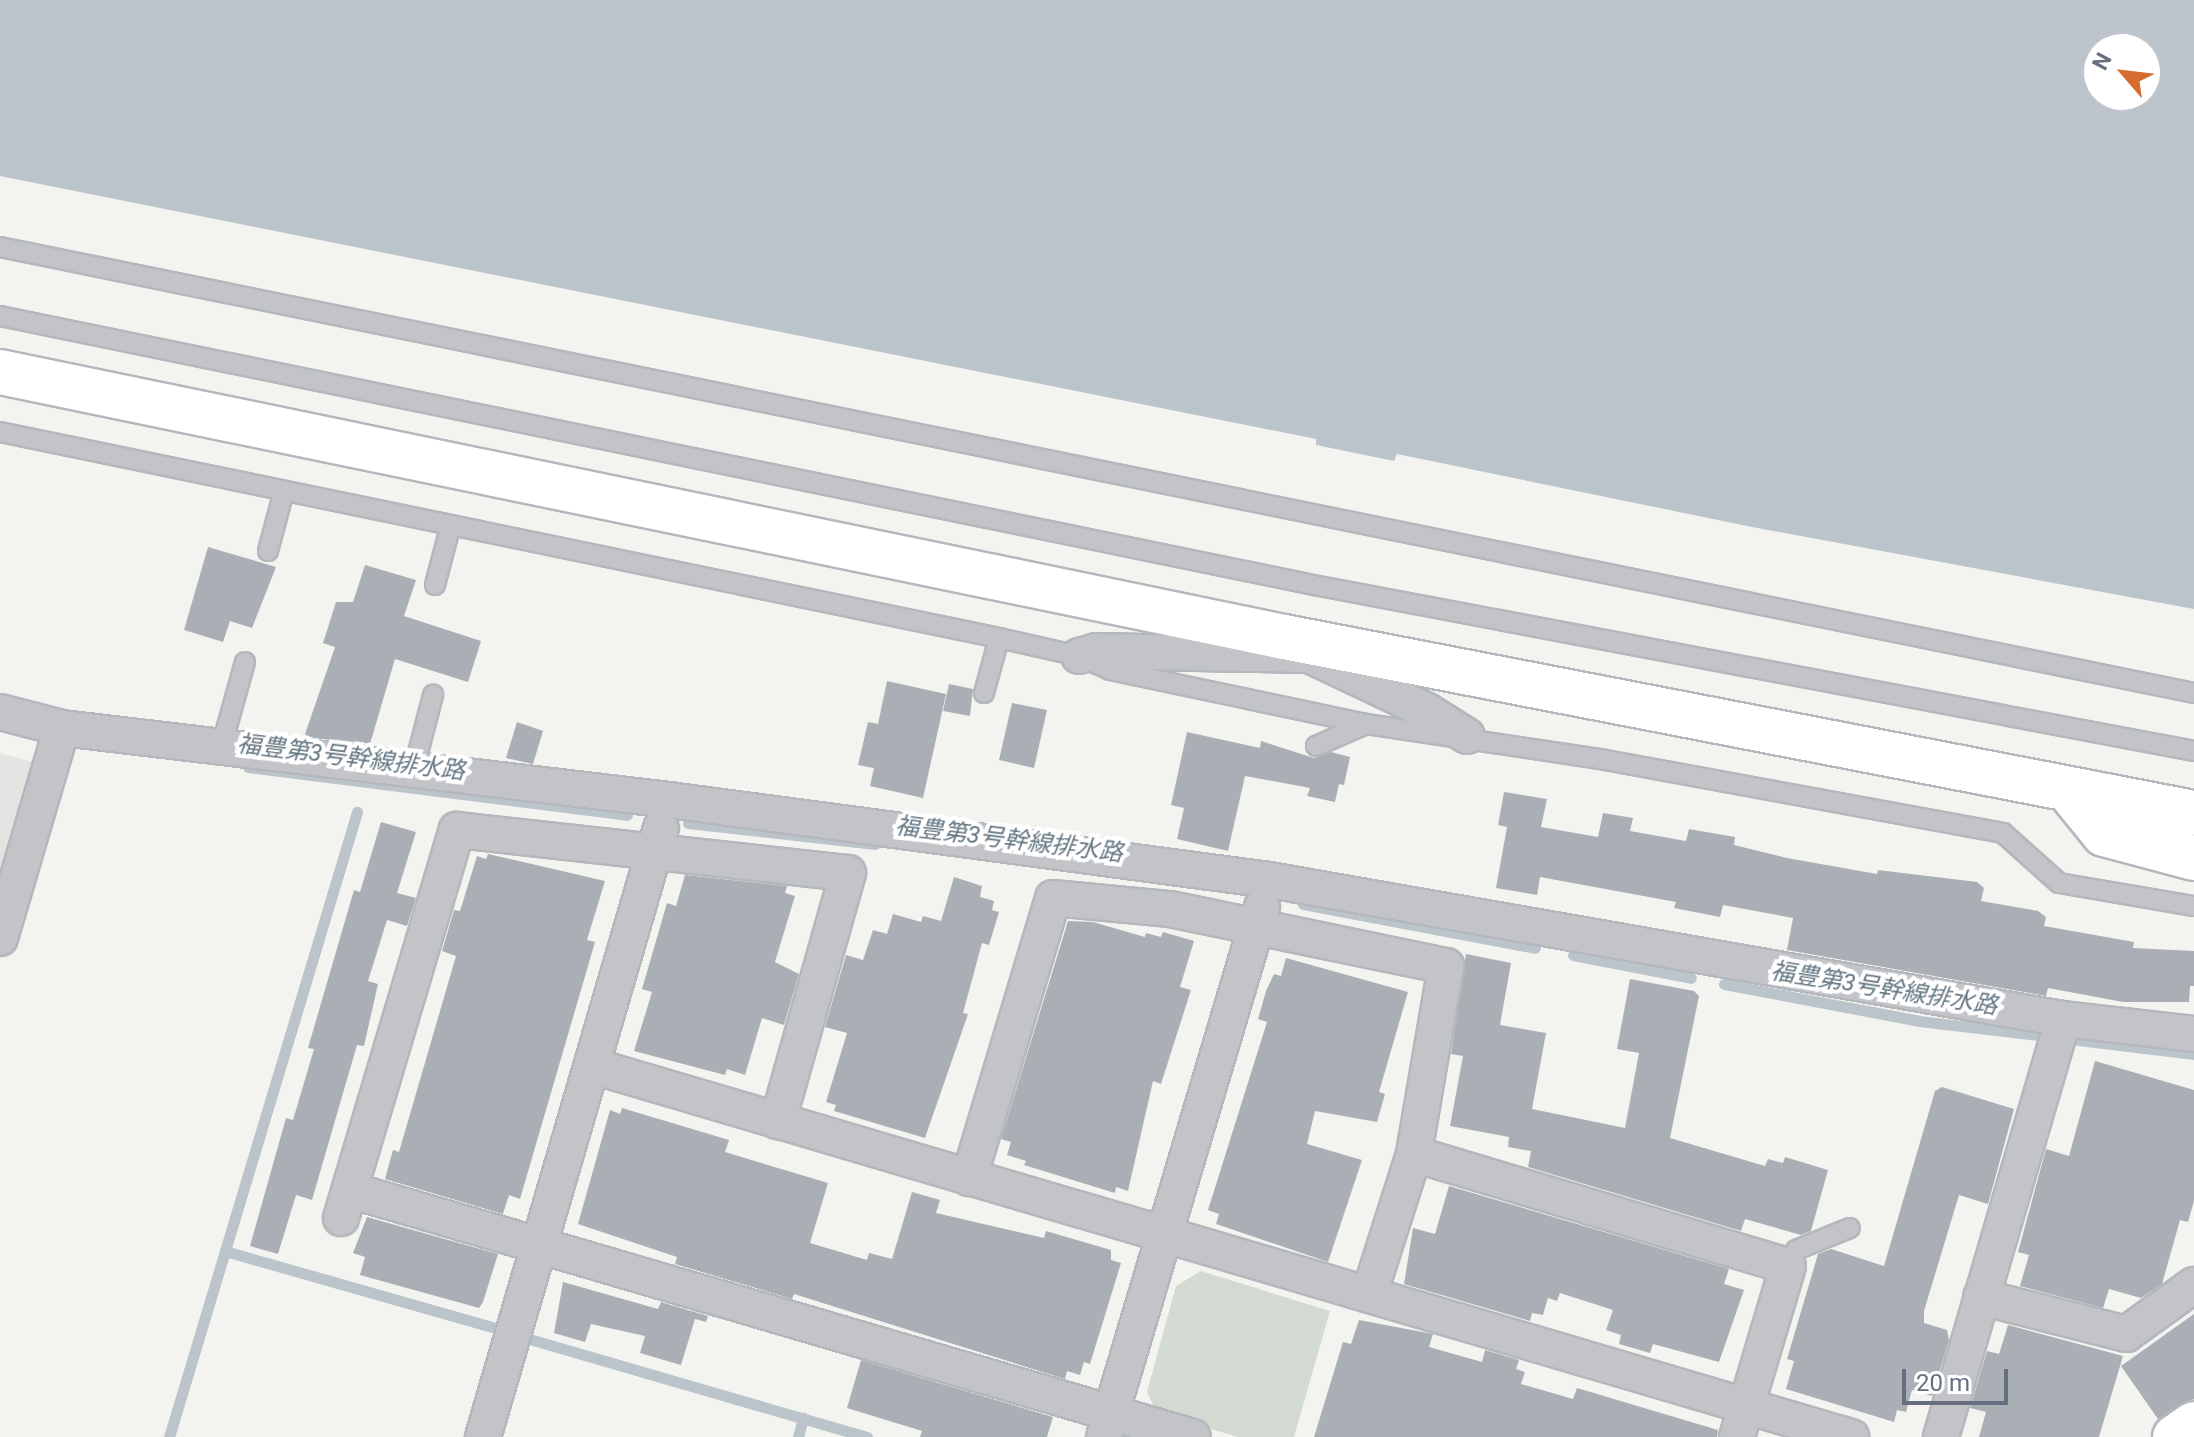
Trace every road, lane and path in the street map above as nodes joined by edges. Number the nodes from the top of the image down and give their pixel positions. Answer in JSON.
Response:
{"nodes":[{"id":1,"x":0,"y":247,"type":"edge"},
{"id":2,"x":0,"y":316,"type":"edge"},
{"id":3,"x":0,"y":372,"type":"edge"},
{"id":4,"x":0,"y":432,"type":"edge"},
{"id":5,"x":284,"y":491,"type":"junction"},
{"id":6,"x":450,"y":528,"type":"junction"},
{"id":7,"x":268,"y":551,"type":"dead end"},
{"id":8,"x":435,"y":585,"type":"dead end"},
{"id":9,"x":999,"y":638,"type":"junction"},
{"id":10,"x":1310,"y":649,"type":"junction"},
{"id":11,"x":1079,"y":656,"type":"junction"},
{"id":12,"x":245,"y":662,"type":"dead end"},
{"id":13,"x":984,"y":693,"type":"dead end"},
{"id":14,"x":2194,"y":693,"type":"edge"},
{"id":15,"x":433,"y":695,"type":"dead end"},
{"id":16,"x":0,"y":712,"type":"edge"},
{"id":17,"x":1366,"y":724,"type":"junction"},
{"id":18,"x":62,"y":728,"type":"junction"},
{"id":19,"x":1467,"y":736,"type":"junction"},
{"id":20,"x":1316,"y":746,"type":"dead end"},
{"id":21,"x":221,"y":748,"type":"junction"},
{"id":22,"x":2194,"y":751,"type":"edge"},
{"id":23,"x":413,"y":772,"type":"junction"},
{"id":24,"x":2069,"y":791,"type":"junction"},
{"id":25,"x":669,"y":800,"type":"junction"},
{"id":26,"x":2194,"y":813,"type":"edge"},
{"id":27,"x":655,"y":849,"type":"junction"},
{"id":28,"x":2194,"y":858,"type":"edge"},
{"id":29,"x":1269,"y":880,"type":"junction"},
{"id":30,"x":2194,"y":906,"type":"edge"},
{"id":31,"x":1255,"y":929,"type":"junction"},
{"id":32,"x":0,"y":938,"type":"edge"},
{"id":33,"x":2063,"y":1019,"type":"junction"},
{"id":34,"x":2194,"y":1034,"type":"edge"},
{"id":35,"x":593,"y":1066,"type":"junction"},
{"id":36,"x":778,"y":1121,"type":"junction"},
{"id":37,"x":1414,"y":1154,"type":"junction"},
{"id":38,"x":969,"y":1178,"type":"junction"},
{"id":39,"x":1850,"y":1228,"type":"dead end"},
{"id":40,"x":1165,"y":1235,"type":"junction"},
{"id":41,"x":541,"y":1245,"type":"junction"},
{"id":42,"x":1788,"y":1266,"type":"junction"},
{"id":43,"x":2194,"y":1285,"type":"edge"},
{"id":44,"x":1369,"y":1295,"type":"junction"},
{"id":45,"x":1981,"y":1297,"type":"junction"},
{"id":46,"x":1741,"y":1422,"type":"edge"},
{"id":47,"x":2194,"y":1424,"type":"edge"},
{"id":48,"x":1108,"y":1425,"type":"edge"},
{"id":49,"x":483,"y":1437,"type":"edge"},
{"id":50,"x":1193,"y":1437,"type":"edge"},
{"id":51,"x":1851,"y":1437,"type":"edge"},
{"id":52,"x":1941,"y":1437,"type":"edge"},
{"id":53,"x":2175,"y":1437,"type":"edge"}],
"edges":[{"from":1,"to":14,"type":"lane"},
{"from":2,"to":22,"type":"lane"},
{"from":3,"to":10,"type":"street"},
{"from":4,"to":5,"type":"lane"},
{"from":5,"to":6,"type":"lane"},
{"from":5,"to":7,"type":"lane"},
{"from":6,"to":8,"type":"lane"},
{"from":6,"to":9,"type":"lane"},
{"from":9,"to":11,"type":"lane"},
{"from":9,"to":13,"type":"lane"},
{"from":10,"to":11,"type":"street"},
{"from":10,"to":19,"type":"street"},
{"from":10,"to":24,"type":"street"},
{"from":11,"to":17,"type":"lane"},
{"from":12,"to":21,"type":"lane"},
{"from":15,"to":23,"type":"lane"},
{"from":16,"to":18,"type":"street"},
{"from":17,"to":19,"type":"lane"},
{"from":17,"to":20,"type":"lane"},
{"from":18,"to":21,"type":"street"},
{"from":18,"to":32,"type":"street"},
{"from":19,"to":30,"type":"lane"},
{"from":21,"to":23,"type":"street"},
{"from":23,"to":25,"type":"street"},
{"from":24,"to":26,"type":"street"},
{"from":24,"to":28,"type":"street"},
{"from":25,"to":27,"type":"street"},
{"from":25,"to":29,"type":"street"},
{"from":27,"to":35,"type":"street"},
{"from":27,"to":36,"type":"street"},
{"from":27,"to":41,"type":"street"},
{"from":29,"to":31,"type":"street"},
{"from":29,"to":33,"type":"street"},
{"from":31,"to":37,"type":"street"},
{"from":31,"to":38,"type":"street"},
{"from":31,"to":40,"type":"street"},
{"from":33,"to":34,"type":"street"},
{"from":33,"to":45,"type":"street"},
{"from":35,"to":36,"type":"street"},
{"from":35,"to":41,"type":"street"},
{"from":36,"to":38,"type":"street"},
{"from":37,"to":42,"type":"street"},
{"from":37,"to":44,"type":"street"},
{"from":38,"to":40,"type":"street"},
{"from":39,"to":42,"type":"lane"},
{"from":40,"to":44,"type":"street"},
{"from":40,"to":48,"type":"street"},
{"from":41,"to":48,"type":"street"},
{"from":41,"to":49,"type":"street"},
{"from":42,"to":46,"type":"street"},
{"from":43,"to":45,"type":"street"},
{"from":44,"to":46,"type":"street"},
{"from":45,"to":52,"type":"street"},
{"from":46,"to":51,"type":"street"},
{"from":47,"to":53,"type":"street"},
{"from":48,"to":50,"type":"street"}]}
